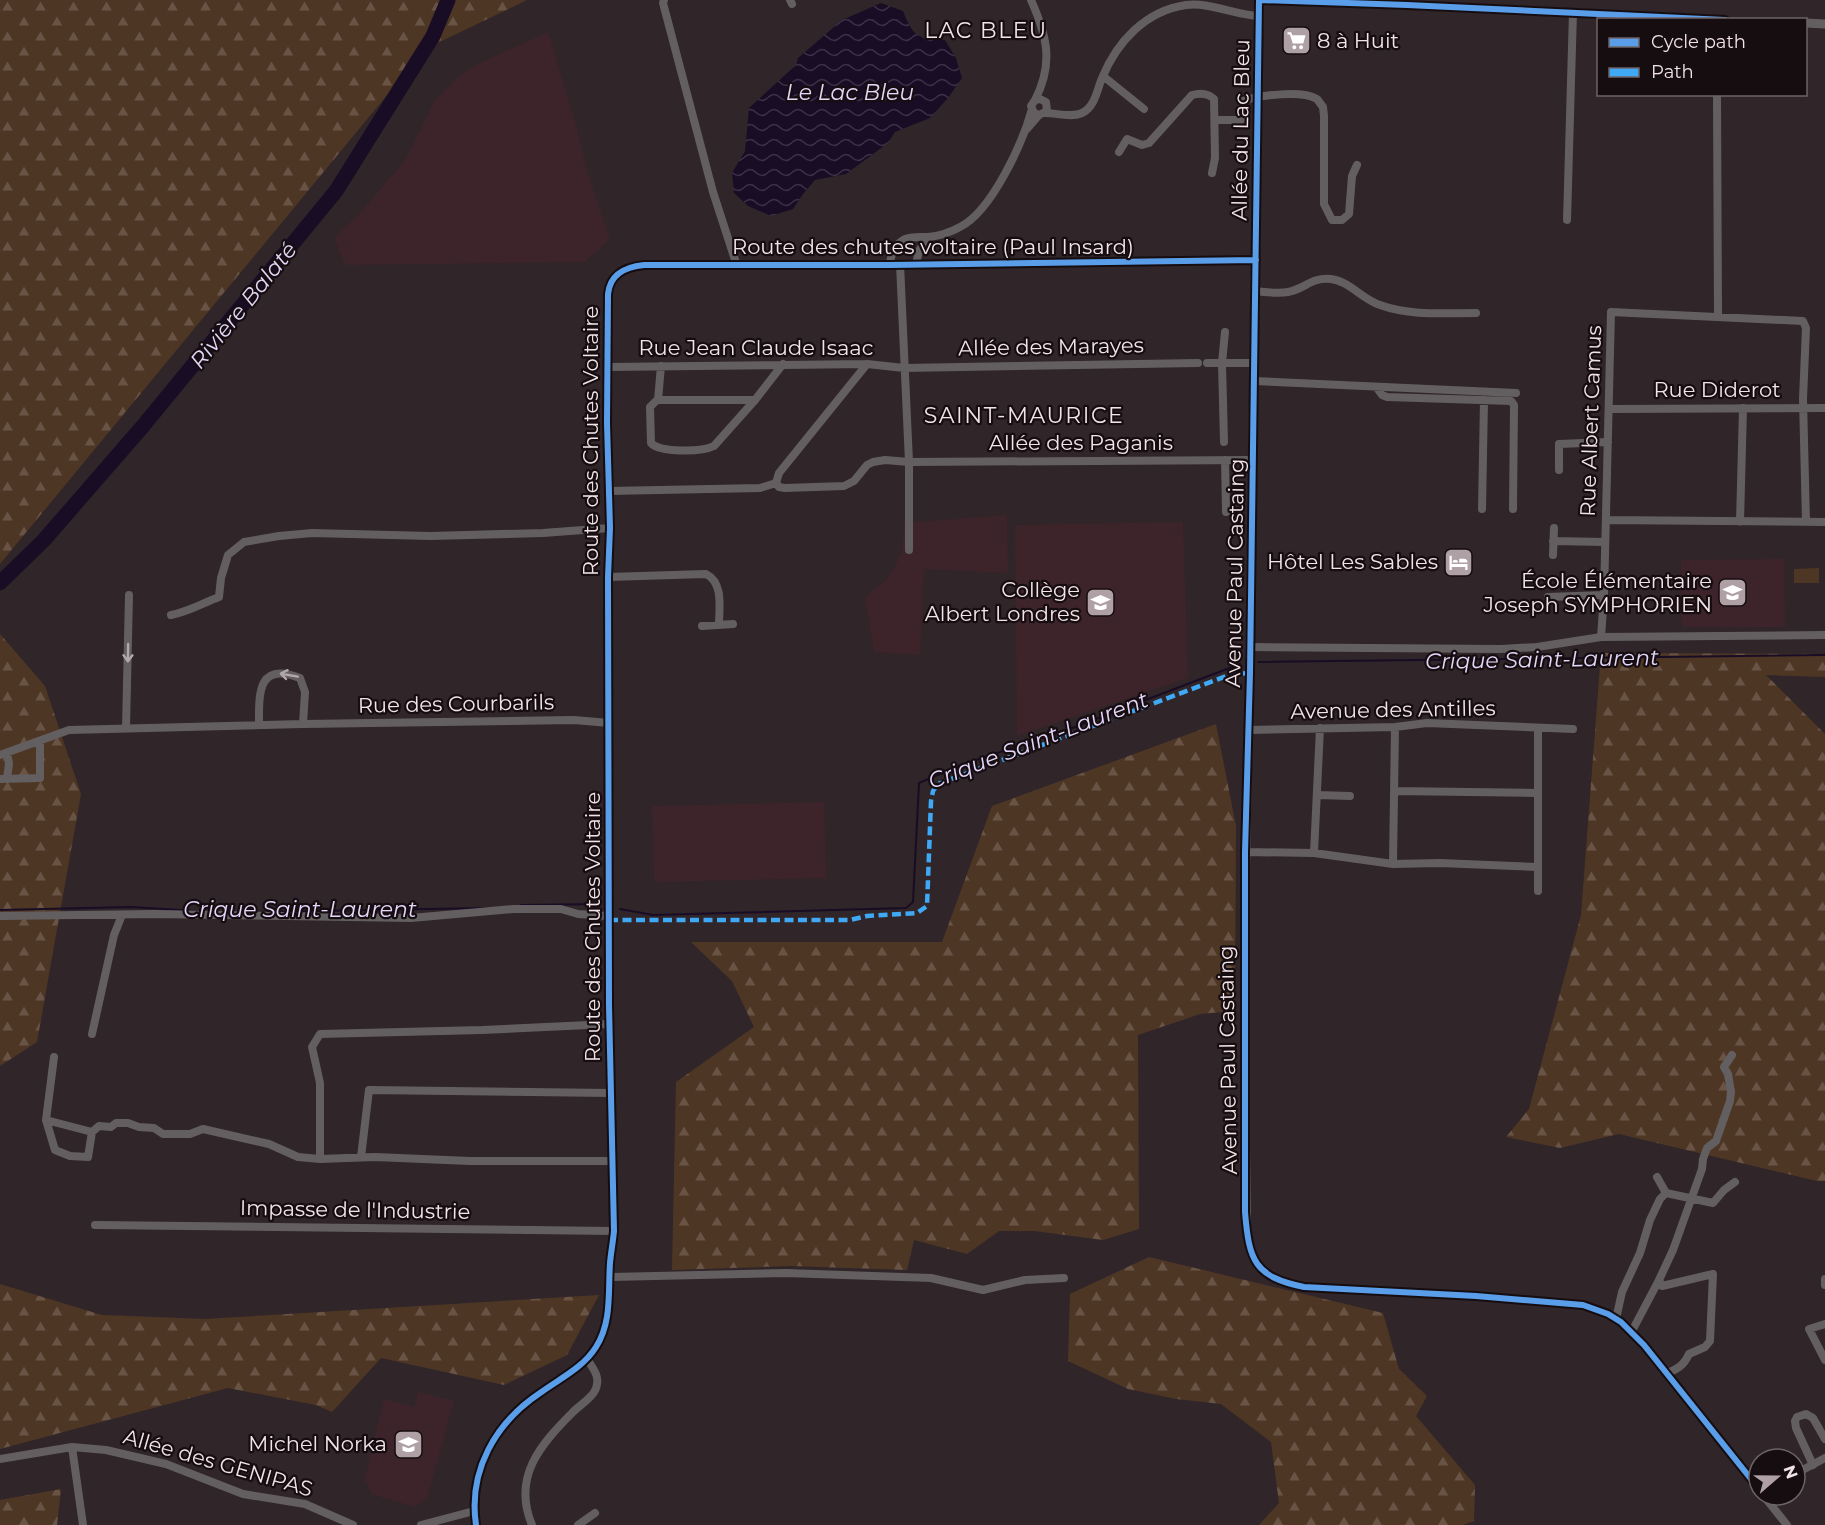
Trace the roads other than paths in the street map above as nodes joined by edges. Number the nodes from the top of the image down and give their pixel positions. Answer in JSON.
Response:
{"nodes":[{"id":1,"x":1030,"y":0,"type":"edge"},
{"id":2,"x":1259,"y":0,"type":"edge"},
{"id":3,"x":664,"y":1,"type":"edge"},
{"id":4,"x":1573,"y":12,"type":"junction"},
{"id":5,"x":1259,"y":16,"type":"junction"},
{"id":6,"x":1696,"y":18,"type":"edge"},
{"id":7,"x":1807,"y":23,"type":"edge"},
{"id":8,"x":1825,"y":24,"type":"edge"},
{"id":9,"x":1102,"y":76,"type":"junction"},
{"id":10,"x":1042,"y":86,"type":"junction"},
{"id":11,"x":1258,"y":96,"type":"junction"},
{"id":12,"x":1717,"y":96,"type":"edge"},
{"id":13,"x":1035,"y":100,"type":"junction"},
{"id":14,"x":1047,"y":103,"type":"junction"},
{"id":15,"x":1032,"y":109,"type":"junction"},
{"id":16,"x":1144,"y":109,"type":"dead end"},
{"id":17,"x":1059,"y":113,"type":"junction"},
{"id":18,"x":1042,"y":114,"type":"junction"},
{"id":19,"x":1215,"y":120,"type":"junction"},
{"id":20,"x":1026,"y":129,"type":"junction"},
{"id":21,"x":1119,"y":152,"type":"dead end"},
{"id":22,"x":1357,"y":165,"type":"dead end"},
{"id":23,"x":1212,"y":173,"type":"dead end"},
{"id":24,"x":1567,"y":220,"type":"dead end"},
{"id":25,"x":928,"y":237,"type":"junction"},
{"id":26,"x":1256,"y":260,"type":"junction"},
{"id":27,"x":890,"y":264,"type":"junction"},
{"id":28,"x":900,"y":264,"type":"junction"},
{"id":29,"x":916,"y":264,"type":"junction"},
{"id":30,"x":737,"y":266,"type":"junction"},
{"id":31,"x":615,"y":277,"type":"joint"},
{"id":32,"x":1255,"y":291,"type":"junction"},
{"id":33,"x":1476,"y":313,"type":"dead end"},
{"id":34,"x":1718,"y":316,"type":"junction"},
{"id":35,"x":1225,"y":332,"type":"dead end"},
{"id":36,"x":1222,"y":363,"type":"junction"},
{"id":37,"x":1255,"y":363,"type":"junction"},
{"id":38,"x":783,"y":364,"type":"junction"},
{"id":39,"x":867,"y":364,"type":"junction"},
{"id":40,"x":661,"y":366,"type":"junction"},
{"id":41,"x":608,"y":367,"type":"junction"},
{"id":42,"x":904,"y":368,"type":"junction"},
{"id":43,"x":1254,"y":381,"type":"junction"},
{"id":44,"x":1377,"y":388,"type":"junction"},
{"id":45,"x":1515,"y":393,"type":"dead end"},
{"id":46,"x":658,"y":400,"type":"junction"},
{"id":47,"x":755,"y":400,"type":"junction"},
{"id":48,"x":1484,"y":400,"type":"junction"},
{"id":49,"x":1743,"y":408,"type":"junction"},
{"id":50,"x":1804,"y":408,"type":"junction"},
{"id":51,"x":1825,"y":408,"type":"edge"},
{"id":52,"x":1609,"y":409,"type":"junction"},
{"id":53,"x":1224,"y":442,"type":"dead end"},
{"id":54,"x":1608,"y":442,"type":"junction"},
{"id":55,"x":1225,"y":460,"type":"junction"},
{"id":56,"x":1253,"y":460,"type":"junction"},
{"id":57,"x":909,"y":462,"type":"junction"},
{"id":58,"x":1559,"y":470,"type":"dead end"},
{"id":59,"x":776,"y":483,"type":"junction"},
{"id":60,"x":609,"y":491,"type":"junction"},
{"id":61,"x":1482,"y":509,"type":"dead end"},
{"id":62,"x":1513,"y":509,"type":"dead end"},
{"id":63,"x":1226,"y":512,"type":"dead end"},
{"id":64,"x":1606,"y":520,"type":"junction"},
{"id":65,"x":1740,"y":522,"type":"junction"},
{"id":66,"x":1806,"y":522,"type":"junction"},
{"id":67,"x":1825,"y":522,"type":"edge"},
{"id":68,"x":610,"y":528,"type":"junction"},
{"id":69,"x":1554,"y":528,"type":"dead end"},
{"id":70,"x":1553,"y":541,"type":"junction"},
{"id":71,"x":1605,"y":542,"type":"junction"},
{"id":72,"x":909,"y":550,"type":"dead end"},
{"id":73,"x":1553,"y":555,"type":"dead end"},
{"id":74,"x":608,"y":577,"type":"junction"},
{"id":75,"x":129,"y":595,"type":"dead end"},
{"id":76,"x":1604,"y":596,"type":"junction"},
{"id":77,"x":1548,"y":597,"type":"dead end"},
{"id":78,"x":171,"y":615,"type":"dead end"},
{"id":79,"x":733,"y":624,"type":"dead end"},
{"id":80,"x":719,"y":625,"type":"junction"},
{"id":81,"x":702,"y":626,"type":"dead end"},
{"id":82,"x":1825,"y":636,"type":"edge"},
{"id":83,"x":1601,"y":637,"type":"junction"},
{"id":84,"x":1250,"y":652,"type":"junction"},
{"id":85,"x":609,"y":723,"type":"junction"},
{"id":86,"x":303,"y":724,"type":"junction"},
{"id":87,"x":259,"y":725,"type":"junction"},
{"id":88,"x":1395,"y":727,"type":"junction"},
{"id":89,"x":126,"y":728,"type":"junction"},
{"id":90,"x":1320,"y":728,"type":"junction"},
{"id":91,"x":1538,"y":728,"type":"junction"},
{"id":92,"x":1573,"y":729,"type":"dead end"},
{"id":93,"x":1249,"y":730,"type":"junction"},
{"id":94,"x":40,"y":741,"type":"junction"},
{"id":95,"x":3,"y":754,"type":"edge"},
{"id":96,"x":3,"y":778,"type":"edge"},
{"id":97,"x":1394,"y":792,"type":"junction"},
{"id":98,"x":1537,"y":793,"type":"junction"},
{"id":99,"x":1318,"y":795,"type":"junction"},
{"id":100,"x":1350,"y":796,"type":"dead end"},
{"id":101,"x":1245,"y":852,"type":"junction"},
{"id":102,"x":1314,"y":853,"type":"junction"},
{"id":103,"x":1393,"y":864,"type":"junction"},
{"id":104,"x":1537,"y":867,"type":"junction"},
{"id":105,"x":1538,"y":891,"type":"dead end"},
{"id":106,"x":122,"y":915,"type":"junction"},
{"id":107,"x":0,"y":916,"type":"edge"},
{"id":108,"x":609,"y":916,"type":"junction"},
{"id":109,"x":610,"y":1024,"type":"junction"},
{"id":110,"x":92,"y":1034,"type":"dead end"},
{"id":111,"x":1732,"y":1055,"type":"dead end"},
{"id":112,"x":54,"y":1057,"type":"dead end"},
{"id":113,"x":611,"y":1094,"type":"junction"},
{"id":114,"x":46,"y":1120,"type":"junction"},
{"id":115,"x":92,"y":1132,"type":"junction"},
{"id":116,"x":362,"y":1158,"type":"junction"},
{"id":117,"x":320,"y":1159,"type":"junction"},
{"id":118,"x":613,"y":1161,"type":"junction"},
{"id":119,"x":1657,"y":1177,"type":"dead end"},
{"id":120,"x":1735,"y":1182,"type":"dead end"},
{"id":121,"x":1666,"y":1193,"type":"junction"},
{"id":122,"x":1691,"y":1198,"type":"junction"},
{"id":123,"x":95,"y":1225,"type":"dead end"},
{"id":124,"x":614,"y":1231,"type":"junction"},
{"id":125,"x":610,"y":1277,"type":"junction"},
{"id":126,"x":1064,"y":1278,"type":"dead end"},
{"id":127,"x":1825,"y":1279,"type":"edge"},
{"id":128,"x":1659,"y":1280,"type":"junction"},
{"id":129,"x":1825,"y":1285,"type":"edge"},
{"id":130,"x":1616,"y":1319,"type":"junction"},
{"id":131,"x":1825,"y":1324,"type":"edge"},
{"id":132,"x":1632,"y":1330,"type":"junction"},
{"id":133,"x":587,"y":1359,"type":"junction"},
{"id":134,"x":1825,"y":1360,"type":"edge"},
{"id":135,"x":1667,"y":1373,"type":"junction"},
{"id":136,"x":1825,"y":1439,"type":"edge"},
{"id":137,"x":72,"y":1447,"type":"junction"},
{"id":138,"x":0,"y":1459,"type":"edge"},
{"id":139,"x":1825,"y":1459,"type":"edge"},
{"id":140,"x":1813,"y":1465,"type":"junction"},
{"id":141,"x":1807,"y":1468,"type":"edge"},
{"id":142,"x":1747,"y":1475,"type":"edge"},
{"id":143,"x":1773,"y":1507,"type":"edge"},
{"id":144,"x":474,"y":1511,"type":"junction"},
{"id":145,"x":595,"y":1513,"type":"dead end"},
{"id":146,"x":83,"y":1525,"type":"edge"},
{"id":147,"x":353,"y":1525,"type":"edge"},
{"id":148,"x":421,"y":1525,"type":"edge"},
{"id":149,"x":476,"y":1525,"type":"edge"},
{"id":150,"x":532,"y":1525,"type":"edge"},
{"id":151,"x":578,"y":1525,"type":"edge"},
{"id":152,"x":1787,"y":1525,"type":"edge"}],
"edges":[{"from":1,"to":10,"type":"street"},
{"from":2,"to":4,"type":"street"},
{"from":2,"to":5,"type":"street","name":"Allée du Lac Bleu"},
{"from":3,"to":30,"type":"street"},
{"from":4,"to":6,"type":"street"},
{"from":4,"to":24,"type":"street"},
{"from":5,"to":9,"type":"street"},
{"from":5,"to":11,"type":"street","name":"Allée du Lac Bleu"},
{"from":7,"to":8,"type":"street"},
{"from":9,"to":16,"type":"street"},
{"from":9,"to":17,"type":"street"},
{"from":10,"to":13,"type":"street"},
{"from":10,"to":14,"type":"street"},
{"from":11,"to":19,"type":"street"},
{"from":11,"to":22,"type":"street"},
{"from":11,"to":26,"type":"street","name":"Allée du Lac Bleu"},
{"from":12,"to":34,"type":"street"},
{"from":13,"to":14,"type":"street"},
{"from":13,"to":15,"type":"street"},
{"from":14,"to":17,"type":"street"},
{"from":14,"to":18,"type":"street"},
{"from":15,"to":18,"type":"street"},
{"from":15,"to":20,"type":"street"},
{"from":17,"to":18,"type":"street"},
{"from":18,"to":20,"type":"street"},
{"from":19,"to":21,"type":"street"},
{"from":19,"to":23,"type":"street"},
{"from":20,"to":25,"type":"street"},
{"from":25,"to":27,"type":"street"},
{"from":25,"to":29,"type":"street"},
{"from":26,"to":29,"type":"street","name":"Route des chutes voltaire (Paul Insard)"},
{"from":26,"to":32,"type":"street","name":"Avenue Paul Castaing"},
{"from":27,"to":28,"type":"street","name":"Route des chutes voltaire (Paul Insard)"},
{"from":27,"to":30,"type":"street","name":"Route des chutes voltaire (Paul Insard)"},
{"from":28,"to":29,"type":"street","name":"Route des chutes voltaire (Paul Insard)"},
{"from":28,"to":42,"type":"street"},
{"from":30,"to":31,"type":"street","name":"Route des chutes voltaire (Paul Insard)"},
{"from":31,"to":41,"type":"street","name":"Route des Chutes Voltaire"},
{"from":32,"to":33,"type":"street"},
{"from":32,"to":37,"type":"street","name":"Avenue Paul Castaing"},
{"from":34,"to":50,"type":"street"},
{"from":34,"to":52,"type":"street","name":"Rue Albert Camus"},
{"from":35,"to":36,"type":"street"},
{"from":36,"to":37,"type":"street","name":"Allée des Marayes"},
{"from":36,"to":42,"type":"street","name":"Allée des Marayes"},
{"from":36,"to":53,"type":"street"},
{"from":37,"to":43,"type":"street","name":"Avenue Paul Castaing"},
{"from":38,"to":39,"type":"street","name":"Rue Jean Claude Isaac"},
{"from":38,"to":40,"type":"street","name":"Rue Jean Claude Isaac"},
{"from":38,"to":47,"type":"street"},
{"from":39,"to":42,"type":"street","name":"Rue Jean Claude Isaac"},
{"from":39,"to":59,"type":"street"},
{"from":40,"to":41,"type":"street","name":"Rue Jean Claude Isaac"},
{"from":40,"to":46,"type":"street"},
{"from":41,"to":60,"type":"street","name":"Route des Chutes Voltaire"},
{"from":42,"to":57,"type":"street"},
{"from":43,"to":44,"type":"street"},
{"from":43,"to":56,"type":"street","name":"Avenue Paul Castaing"},
{"from":44,"to":45,"type":"street"},
{"from":44,"to":48,"type":"street"},
{"from":46,"to":47,"type":"street"},
{"from":46,"to":47,"type":"street"},
{"from":48,"to":61,"type":"street"},
{"from":48,"to":62,"type":"street"},
{"from":49,"to":50,"type":"street","name":"Rue Diderot"},
{"from":49,"to":52,"type":"street","name":"Rue Diderot"},
{"from":49,"to":65,"type":"street"},
{"from":50,"to":51,"type":"street","name":"Rue Diderot"},
{"from":50,"to":66,"type":"street"},
{"from":52,"to":54,"type":"street","name":"Rue Albert Camus"},
{"from":54,"to":58,"type":"street"},
{"from":54,"to":64,"type":"street","name":"Rue Albert Camus"},
{"from":55,"to":56,"type":"street","name":"Allée des Paganis"},
{"from":55,"to":57,"type":"street","name":"Allée des Paganis"},
{"from":55,"to":63,"type":"street"},
{"from":56,"to":84,"type":"street","name":"Avenue Paul Castaing"},
{"from":57,"to":59,"type":"street","name":"Allée des Paganis"},
{"from":57,"to":72,"type":"street"},
{"from":59,"to":60,"type":"street","name":"Allée des Paganis"},
{"from":60,"to":68,"type":"street","name":"Route des Chutes Voltaire"},
{"from":64,"to":65,"type":"street"},
{"from":64,"to":71,"type":"street","name":"Rue Albert Camus"},
{"from":65,"to":66,"type":"street"},
{"from":66,"to":67,"type":"street"},
{"from":68,"to":74,"type":"street","name":"Route des Chutes Voltaire"},
{"from":68,"to":78,"type":"street"},
{"from":69,"to":70,"type":"street"},
{"from":70,"to":71,"type":"street"},
{"from":70,"to":73,"type":"street"},
{"from":71,"to":76,"type":"street","name":"Rue Albert Camus"},
{"from":74,"to":80,"type":"street"},
{"from":74,"to":85,"type":"street","name":"Route des Chutes Voltaire"},
{"from":75,"to":89,"type":"street","one_way":true},
{"from":76,"to":77,"type":"street"},
{"from":76,"to":83,"type":"street","name":"Rue Albert Camus"},
{"from":79,"to":80,"type":"street"},
{"from":80,"to":81,"type":"street"},
{"from":82,"to":83,"type":"street"},
{"from":83,"to":84,"type":"street"},
{"from":84,"to":93,"type":"street","name":"Avenue Paul Castaing"},
{"from":85,"to":86,"type":"street","name":"Rue des Courbarils"},
{"from":85,"to":108,"type":"street","name":"Route des Chutes Voltaire"},
{"from":86,"to":87,"type":"street","name":"Rue des Courbarils"},
{"from":86,"to":87,"type":"street","one_way":true},
{"from":87,"to":89,"type":"street","name":"Rue des Courbarils"},
{"from":88,"to":90,"type":"street","name":"Avenue des Antilles"},
{"from":88,"to":91,"type":"street","name":"Avenue des Antilles"},
{"from":88,"to":97,"type":"street"},
{"from":89,"to":94,"type":"street","name":"Rue des Courbarils"},
{"from":90,"to":93,"type":"street","name":"Avenue des Antilles"},
{"from":90,"to":99,"type":"street"},
{"from":91,"to":92,"type":"street","name":"Avenue des Antilles"},
{"from":91,"to":98,"type":"street"},
{"from":93,"to":101,"type":"street","name":"Avenue Paul Castaing"},
{"from":94,"to":95,"type":"street","name":"Rue des Courbarils"},
{"from":94,"to":96,"type":"street","name":"Rue des Courbarils"},
{"from":95,"to":96,"type":"street","name":"Rue des Courbarils"},
{"from":97,"to":98,"type":"street"},
{"from":97,"to":103,"type":"street"},
{"from":98,"to":104,"type":"street"},
{"from":99,"to":100,"type":"street"},
{"from":99,"to":102,"type":"street"},
{"from":101,"to":102,"type":"street"},
{"from":101,"to":130,"type":"street","name":"Avenue Paul Castaing"},
{"from":102,"to":103,"type":"street"},
{"from":103,"to":104,"type":"street"},
{"from":104,"to":105,"type":"street"},
{"from":106,"to":107,"type":"street"},
{"from":106,"to":108,"type":"street"},
{"from":106,"to":110,"type":"street"},
{"from":108,"to":109,"type":"street","name":"Route des Chutes Voltaire"},
{"from":109,"to":113,"type":"street","name":"Route des Chutes Voltaire"},
{"from":109,"to":117,"type":"street"},
{"from":111,"to":122,"type":"street"},
{"from":112,"to":114,"type":"street"},
{"from":113,"to":116,"type":"street"},
{"from":113,"to":118,"type":"street","name":"Route des Chutes Voltaire"},
{"from":114,"to":115,"type":"street"},
{"from":114,"to":115,"type":"street"},
{"from":115,"to":117,"type":"street"},
{"from":116,"to":117,"type":"street"},
{"from":116,"to":118,"type":"street"},
{"from":118,"to":124,"type":"street","name":"Route des Chutes Voltaire"},
{"from":119,"to":121,"type":"street"},
{"from":120,"to":122,"type":"street"},
{"from":121,"to":122,"type":"street"},
{"from":121,"to":130,"type":"street"},
{"from":122,"to":128,"type":"street"},
{"from":123,"to":124,"type":"street","name":"Impasse de l'Industrie"},
{"from":124,"to":125,"type":"street","name":"Route des Chutes Voltaire"},
{"from":125,"to":126,"type":"street"},
{"from":125,"to":133,"type":"street","name":"Route des Chutes Voltaire"},
{"from":127,"to":129,"type":"street"},
{"from":128,"to":132,"type":"street"},
{"from":128,"to":135,"type":"street"},
{"from":130,"to":132,"type":"street","name":"Avenue Paul Castaing"},
{"from":131,"to":134,"type":"street"},
{"from":132,"to":135,"type":"street","name":"Avenue Paul Castaing"},
{"from":133,"to":144,"type":"street","name":"Route des Chutes Voltaire"},
{"from":133,"to":150,"type":"street"},
{"from":135,"to":142,"type":"street","name":"Avenue Paul Castaing"},
{"from":136,"to":140,"type":"street"},
{"from":137,"to":138,"type":"street","name":"Allée des GENIPAS"},
{"from":137,"to":146,"type":"street"},
{"from":137,"to":147,"type":"street","name":"Allée des GENIPAS"},
{"from":139,"to":140,"type":"street"},
{"from":140,"to":141,"type":"street"},
{"from":143,"to":152,"type":"street"},
{"from":144,"to":148,"type":"street"},
{"from":144,"to":149,"type":"street","name":"Route des Chutes Voltaire"},
{"from":145,"to":151,"type":"street"}]}
